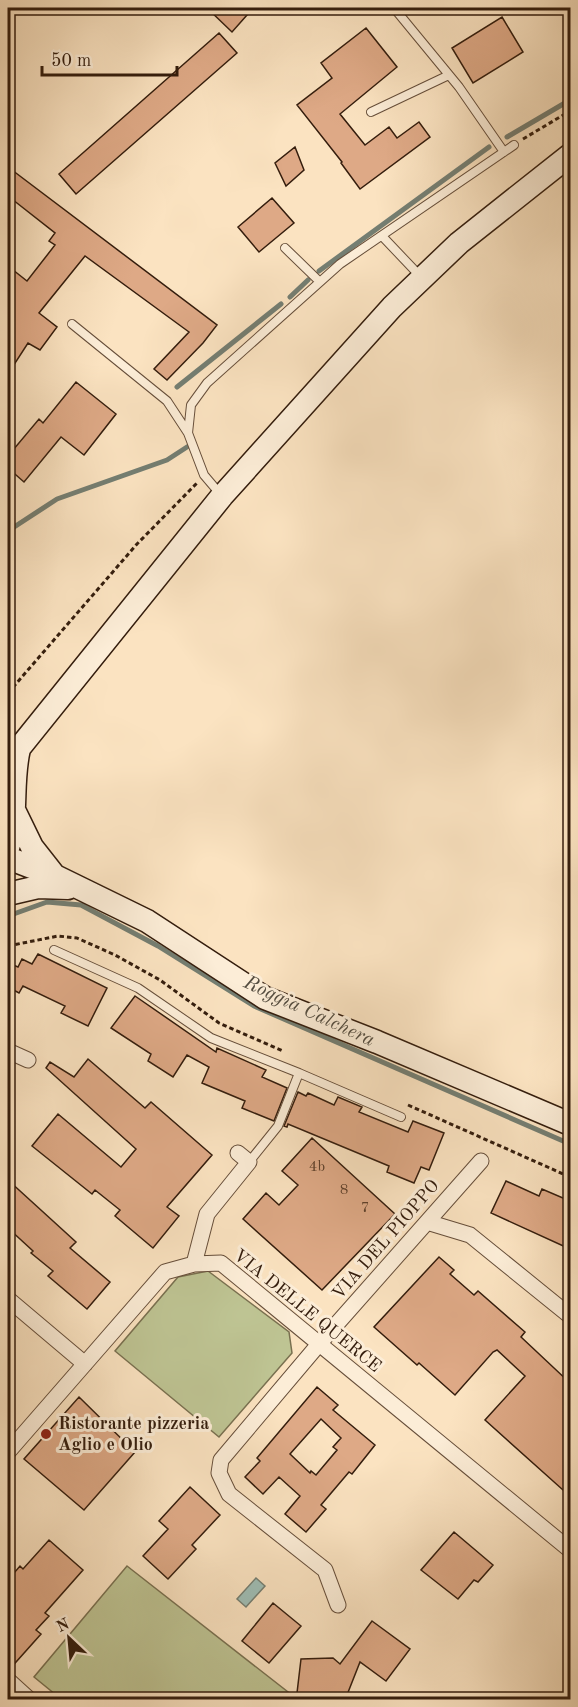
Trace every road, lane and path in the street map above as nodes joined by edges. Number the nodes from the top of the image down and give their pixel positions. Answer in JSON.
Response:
{"nodes":[{"id":1,"x":394,"y":8,"type":"edge"},
{"id":2,"x":449,"y":75,"type":"junction"},
{"id":3,"x":570,"y":111,"type":"edge"},
{"id":4,"x":371,"y":112,"type":"dead end"},
{"id":5,"x":514,"y":145,"type":"joint"},
{"id":6,"x":504,"y":152,"type":"junction"},
{"id":7,"x":570,"y":155,"type":"edge"},
{"id":8,"x":382,"y":236,"type":"junction"},
{"id":9,"x":285,"y":248,"type":"dead end"},
{"id":10,"x":422,"y":278,"type":"junction"},
{"id":11,"x":320,"y":282,"type":"junction"},
{"id":12,"x":72,"y":324,"type":"dead end"},
{"id":13,"x":189,"y":433,"type":"junction"},
{"id":14,"x":204,"y":475,"type":"junction"},
{"id":15,"x":222,"y":496,"type":"junction"},
{"id":16,"x":8,"y":693,"type":"edge"},
{"id":17,"x":13,"y":756,"type":"edge"},
{"id":18,"x":15,"y":810,"type":"junction"},
{"id":19,"x":8,"y":848,"type":"edge"},
{"id":20,"x":8,"y":859,"type":"edge"},
{"id":21,"x":55,"y":876,"type":"junction"},
{"id":22,"x":8,"y":883,"type":"edge"},
{"id":23,"x":81,"y":889,"type":"junction"},
{"id":24,"x":8,"y":894,"type":"edge"},
{"id":25,"x":8,"y":946,"type":"edge"},
{"id":26,"x":54,"y":950,"type":"dead end"},
{"id":27,"x":8,"y":1051,"type":"edge"},
{"id":28,"x":292,"y":1055,"type":"dead end"},
{"id":29,"x":28,"y":1060,"type":"dead end"},
{"id":30,"x":299,"y":1074,"type":"junction"},
{"id":31,"x":406,"y":1105,"type":"dead end"},
{"id":32,"x":401,"y":1117,"type":"dead end"},
{"id":33,"x":570,"y":1124,"type":"edge"},
{"id":34,"x":243,"y":1157,"type":"joint"},
{"id":35,"x":481,"y":1161,"type":"dead end"},
{"id":36,"x":570,"y":1177,"type":"edge"},
{"id":37,"x":427,"y":1222,"type":"junction"},
{"id":38,"x":194,"y":1264,"type":"junction"},
{"id":39,"x":8,"y":1299,"type":"edge"},
{"id":40,"x":569,"y":1310,"type":"edge"},
{"id":41,"x":319,"y":1344,"type":"junction"},
{"id":42,"x":85,"y":1364,"type":"junction"},
{"id":43,"x":8,"y":1451,"type":"edge"},
{"id":44,"x":570,"y":1550,"type":"edge"},
{"id":45,"x":338,"y":1605,"type":"dead end"},
{"id":46,"x":9,"y":1684,"type":"edge"},
{"id":47,"x":30,"y":1700,"type":"edge"}],
"edges":[{"from":1,"to":2,"type":"lane"},
{"from":2,"to":4,"type":"lane"},
{"from":2,"to":6,"type":"lane"},
{"from":3,"to":5,"type":"path"},
{"from":5,"to":6,"type":"lane"},
{"from":6,"to":8,"type":"lane"},
{"from":7,"to":10,"type":"street"},
{"from":8,"to":10,"type":"lane"},
{"from":8,"to":11,"type":"lane"},
{"from":9,"to":11,"type":"lane"},
{"from":10,"to":15,"type":"street"},
{"from":11,"to":13,"type":"lane"},
{"from":12,"to":13,"type":"lane"},
{"from":13,"to":14,"type":"lane"},
{"from":14,"to":15,"type":"lane"},
{"from":14,"to":16,"type":"path"},
{"from":15,"to":17,"type":"street"},
{"from":17,"to":18,"type":"street"},
{"from":18,"to":19,"type":"street"},
{"from":18,"to":21,"type":"street"},
{"from":20,"to":21,"type":"street"},
{"from":20,"to":22,"type":"street"},
{"from":21,"to":23,"type":"street"},
{"from":23,"to":24,"type":"street"},
{"from":23,"to":33,"type":"street"},
{"from":25,"to":28,"type":"path"},
{"from":26,"to":30,"type":"lane"},
{"from":27,"to":29,"type":"street"},
{"from":30,"to":32,"type":"lane"},
{"from":30,"to":34,"type":"lane"},
{"from":31,"to":36,"type":"path"},
{"from":34,"to":38,"type":"street"},
{"from":35,"to":37,"type":"street","name":"VIA DEL PIOPPO"},
{"from":37,"to":40,"type":"street"},
{"from":37,"to":41,"type":"street","name":"VIA DEL PIOPPO"},
{"from":38,"to":41,"type":"street","name":"VIA DELLE QUERCE"},
{"from":38,"to":42,"type":"street","name":"VIA DELLE QUERCE"},
{"from":39,"to":42,"type":"street"},
{"from":41,"to":44,"type":"street","name":"VIA DELLE QUERCE"},
{"from":41,"to":45,"type":"street","name":"VIA DEL PIOPPO"},
{"from":42,"to":43,"type":"street","name":"VIA DELLE QUERCE"},
{"from":46,"to":47,"type":"street"}]}
